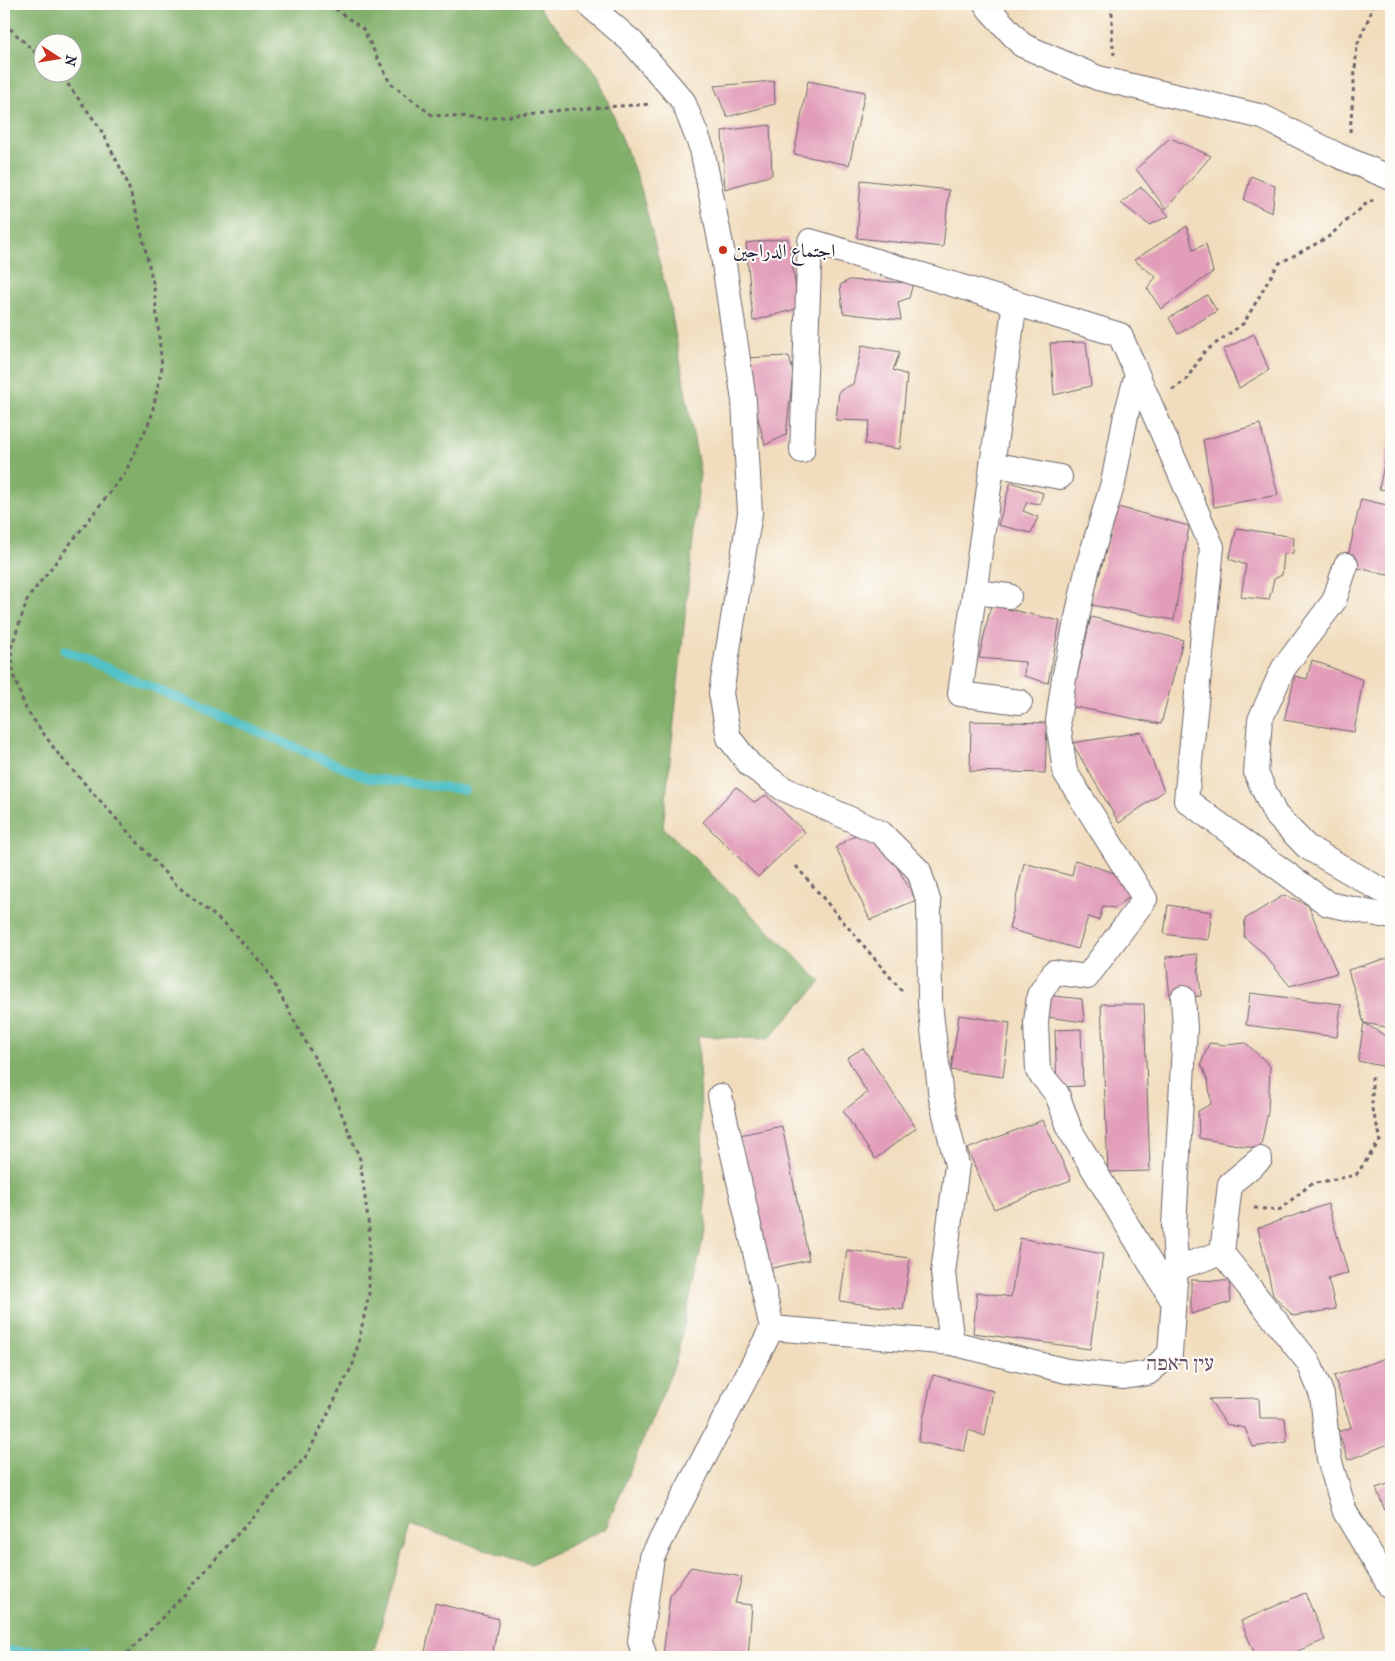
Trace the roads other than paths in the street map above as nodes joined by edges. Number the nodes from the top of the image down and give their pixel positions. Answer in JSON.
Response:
{"nodes":[{"id":1,"x":588,"y":4,"type":"edge"},
{"id":2,"x":986,"y":4,"type":"edge"},
{"id":3,"x":1391,"y":178,"type":"edge"},
{"id":4,"x":1015,"y":302,"type":"junction"},
{"id":5,"x":1137,"y":374,"type":"junction"},
{"id":6,"x":802,"y":451,"type":"dead end"},
{"id":7,"x":992,"y":464,"type":"junction"},
{"id":8,"x":1060,"y":477,"type":"dead end"},
{"id":9,"x":1346,"y":565,"type":"dead end"},
{"id":10,"x":974,"y":592,"type":"junction"},
{"id":11,"x":1008,"y":596,"type":"dead end"},
{"id":12,"x":1020,"y":702,"type":"dead end"},
{"id":13,"x":1391,"y":894,"type":"edge"},
{"id":14,"x":1391,"y":917,"type":"edge"},
{"id":15,"x":1183,"y":998,"type":"dead end"},
{"id":16,"x":720,"y":1096,"type":"dead end"},
{"id":17,"x":1260,"y":1158,"type":"dead end"},
{"id":18,"x":1222,"y":1253,"type":"junction"},
{"id":19,"x":1176,"y":1268,"type":"junction"},
{"id":20,"x":1173,"y":1301,"type":"junction"},
{"id":21,"x":772,"y":1328,"type":"junction"},
{"id":22,"x":952,"y":1343,"type":"junction"},
{"id":23,"x":1391,"y":1588,"type":"edge"},
{"id":24,"x":645,"y":1657,"type":"edge"}],
"edges":[{"from":1,"to":22,"type":"street"},
{"from":2,"to":3,"type":"street"},
{"from":4,"to":5,"type":"street"},
{"from":4,"to":6,"type":"street"},
{"from":4,"to":7,"type":"street"},
{"from":5,"to":14,"type":"street"},
{"from":5,"to":20,"type":"street"},
{"from":7,"to":8,"type":"street"},
{"from":7,"to":10,"type":"street"},
{"from":9,"to":13,"type":"street"},
{"from":10,"to":11,"type":"street"},
{"from":10,"to":12,"type":"street"},
{"from":15,"to":19,"type":"street"},
{"from":16,"to":21,"type":"street"},
{"from":17,"to":18,"type":"street"},
{"from":18,"to":19,"type":"street"},
{"from":18,"to":23,"type":"street"},
{"from":19,"to":20,"type":"street"},
{"from":20,"to":22,"type":"street"},
{"from":21,"to":22,"type":"street"},
{"from":21,"to":24,"type":"street"}]}
